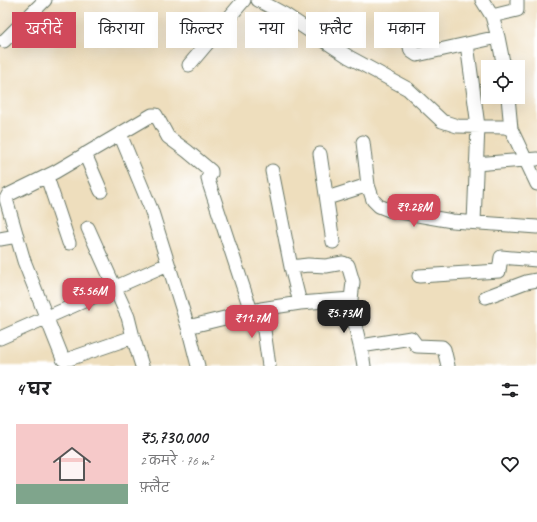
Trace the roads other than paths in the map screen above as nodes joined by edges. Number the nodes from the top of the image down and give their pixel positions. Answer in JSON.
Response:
{"nodes":[{"id":1,"x":46,"y":0,"type":"edge"},
{"id":2,"x":244,"y":0,"type":"edge"},
{"id":3,"x":258,"y":0,"type":"edge"},
{"id":4,"x":482,"y":0,"type":"edge"},
{"id":5,"x":517,"y":0,"type":"edge"},
{"id":6,"x":492,"y":16,"type":"junction"},
{"id":7,"x":498,"y":37,"type":"junction"},
{"id":8,"x":4,"y":41,"type":"dead end"},
{"id":9,"x":467,"y":44,"type":"junction"},
{"id":10,"x":410,"y":48,"type":"edge"},
{"id":11,"x":503,"y":60,"type":"edge"},
{"id":12,"x":189,"y":65,"type":"dead end"},
{"id":13,"x":509,"y":104,"type":"edge"},
{"id":14,"x":478,"y":126,"type":"junction"},
{"id":15,"x":511,"y":129,"type":"junction"},
{"id":16,"x":120,"y":134,"type":"junction"},
{"id":17,"x":363,"y":142,"type":"dead end"},
{"id":18,"x":85,"y":154,"type":"junction"},
{"id":19,"x":320,"y":154,"type":"dead end"},
{"id":20,"x":532,"y":159,"type":"edge"},
{"id":21,"x":476,"y":164,"type":"junction"},
{"id":22,"x":272,"y":172,"type":"dead end"},
{"id":23,"x":47,"y":177,"type":"junction"},
{"id":24,"x":537,"y":184,"type":"edge"},
{"id":25,"x":368,"y":185,"type":"junction"},
{"id":26,"x":101,"y":191,"type":"dead end"},
{"id":27,"x":327,"y":198,"type":"junction"},
{"id":28,"x":474,"y":222,"type":"junction"},
{"id":29,"x":537,"y":227,"type":"edge"},
{"id":30,"x":88,"y":228,"type":"dead end"},
{"id":31,"x":17,"y":236,"type":"junction"},
{"id":32,"x":0,"y":239,"type":"edge"},
{"id":33,"x":333,"y":242,"type":"dead end"},
{"id":34,"x":69,"y":243,"type":"dead end"},
{"id":35,"x":537,"y":260,"type":"edge"},
{"id":36,"x":168,"y":264,"type":"junction"},
{"id":37,"x":291,"y":267,"type":"junction"},
{"id":38,"x":419,"y":276,"type":"dead end"},
{"id":39,"x":537,"y":280,"type":"edge"},
{"id":40,"x":114,"y":287,"type":"junction"},
{"id":41,"x":486,"y":297,"type":"dead end"},
{"id":42,"x":350,"y":299,"type":"junction"},
{"id":43,"x":300,"y":303,"type":"junction"},
{"id":44,"x":256,"y":310,"type":"junction"},
{"id":45,"x":47,"y":318,"type":"junction"},
{"id":46,"x":188,"y":327,"type":"junction"},
{"id":47,"x":134,"y":337,"type":"junction"},
{"id":48,"x":0,"y":338,"type":"edge"},
{"id":49,"x":361,"y":346,"type":"junction"},
{"id":50,"x":142,"y":366,"type":"edge"},
{"id":51,"x":198,"y":366,"type":"edge"},
{"id":52,"x":269,"y":366,"type":"edge"},
{"id":53,"x":364,"y":366,"type":"edge"},
{"id":54,"x":448,"y":366,"type":"edge"}],
"edges":[{"from":1,"to":8,"type":"street"},
{"from":2,"to":12,"type":"street"},
{"from":3,"to":14,"type":"street"},
{"from":4,"to":6,"type":"street"},
{"from":5,"to":6,"type":"street"},
{"from":6,"to":7,"type":"street"},
{"from":7,"to":9,"type":"street"},
{"from":7,"to":11,"type":"street"},
{"from":9,"to":10,"type":"street"},
{"from":9,"to":14,"type":"street"},
{"from":13,"to":15,"type":"street"},
{"from":14,"to":15,"type":"street"},
{"from":14,"to":21,"type":"street"},
{"from":15,"to":20,"type":"street"},
{"from":16,"to":18,"type":"street"},
{"from":16,"to":36,"type":"street"},
{"from":16,"to":44,"type":"street"},
{"from":17,"to":25,"type":"street"},
{"from":18,"to":23,"type":"street"},
{"from":18,"to":26,"type":"street"},
{"from":19,"to":27,"type":"street"},
{"from":20,"to":21,"type":"street"},
{"from":20,"to":24,"type":"street"},
{"from":21,"to":28,"type":"street"},
{"from":22,"to":37,"type":"street"},
{"from":23,"to":31,"type":"street"},
{"from":23,"to":34,"type":"street"},
{"from":25,"to":27,"type":"street"},
{"from":25,"to":28,"type":"street"},
{"from":27,"to":33,"type":"street"},
{"from":28,"to":29,"type":"street"},
{"from":30,"to":40,"type":"street"},
{"from":31,"to":32,"type":"street"},
{"from":31,"to":45,"type":"street"},
{"from":35,"to":38,"type":"street"},
{"from":36,"to":40,"type":"street"},
{"from":36,"to":46,"type":"street"},
{"from":37,"to":42,"type":"street"},
{"from":37,"to":43,"type":"street"},
{"from":39,"to":41,"type":"street"},
{"from":40,"to":45,"type":"street"},
{"from":40,"to":47,"type":"street"},
{"from":42,"to":43,"type":"street"},
{"from":42,"to":49,"type":"street"},
{"from":43,"to":44,"type":"street"},
{"from":44,"to":46,"type":"street"},
{"from":44,"to":52,"type":"street"},
{"from":45,"to":47,"type":"street"},
{"from":45,"to":48,"type":"street"},
{"from":46,"to":51,"type":"street"},
{"from":47,"to":50,"type":"street"},
{"from":49,"to":53,"type":"street"},
{"from":49,"to":54,"type":"street"}]}
